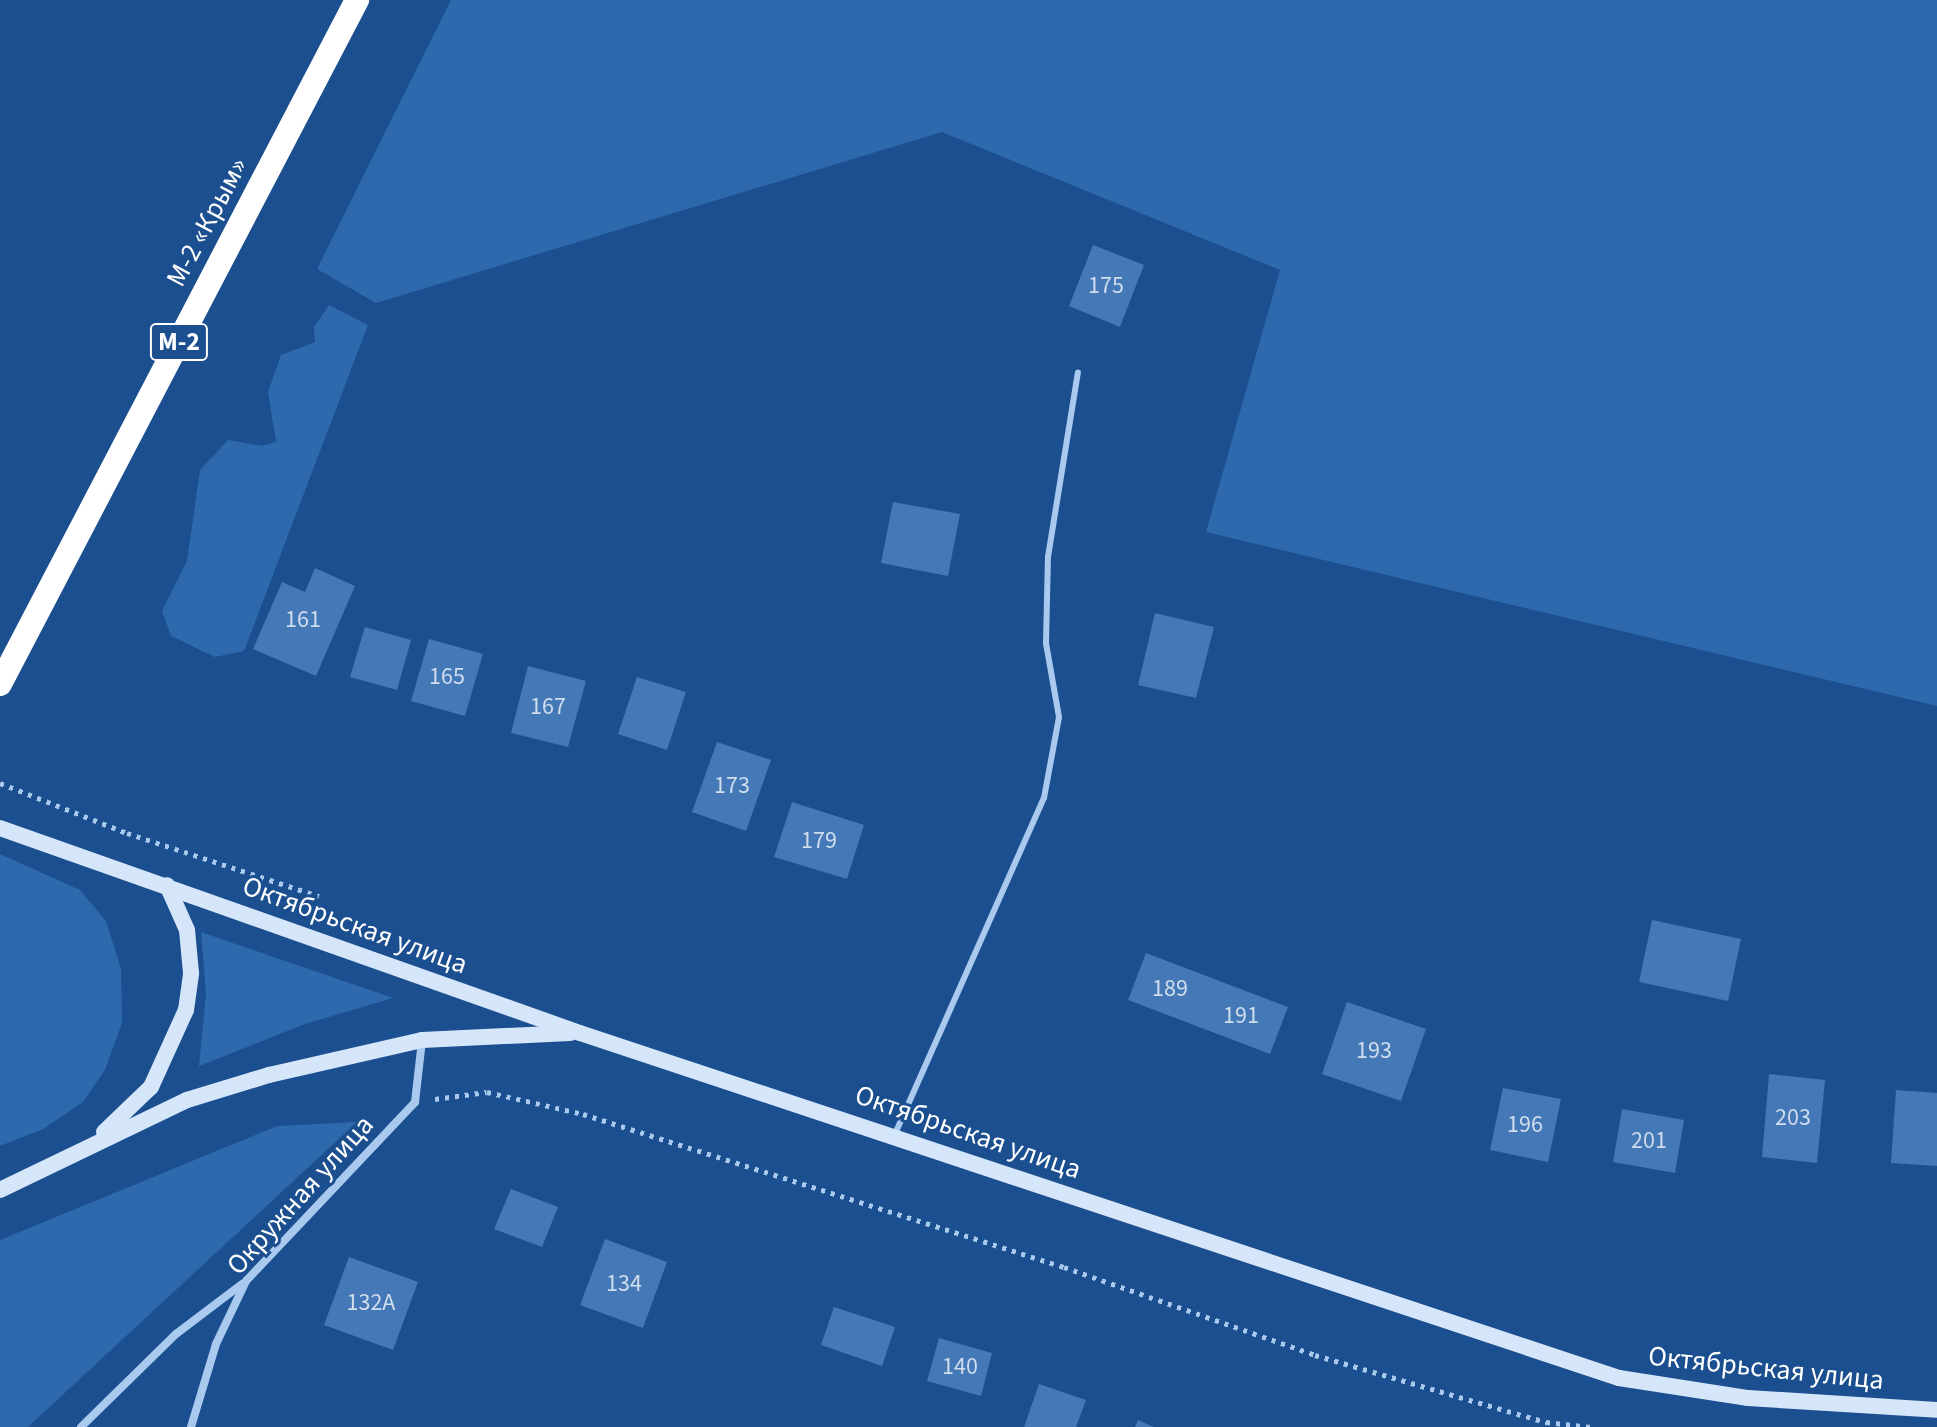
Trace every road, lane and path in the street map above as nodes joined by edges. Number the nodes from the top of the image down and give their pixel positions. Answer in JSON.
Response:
{"nodes":[{"id":1,"x":357,"y":0,"type":"edge"},
{"id":2,"x":1078,"y":372,"type":"dead end"},
{"id":3,"x":0,"y":684,"type":"edge"},
{"id":4,"x":0,"y":783,"type":"edge"},
{"id":5,"x":0,"y":828,"type":"edge"},
{"id":6,"x":167,"y":885,"type":"junction"},
{"id":7,"x":319,"y":896,"type":"dead end"},
{"id":8,"x":580,"y":1033,"type":"junction"},
{"id":9,"x":422,"y":1040,"type":"junction"},
{"id":10,"x":415,"y":1102,"type":"junction"},
{"id":11,"x":895,"y":1134,"type":"junction"},
{"id":12,"x":94,"y":1142,"type":"junction"},
{"id":13,"x":4,"y":1187,"type":"edge"},
{"id":14,"x":246,"y":1281,"type":"junction"},
{"id":15,"x":1937,"y":1410,"type":"edge"},
{"id":16,"x":81,"y":1427,"type":"edge"},
{"id":17,"x":191,"y":1427,"type":"edge"},
{"id":18,"x":1591,"y":1427,"type":"edge"}],
"edges":[{"from":1,"to":3,"type":"highway","name":"М-2 «Крым»","number":"М-2"},
{"from":2,"to":11,"type":"lane"},
{"from":4,"to":7,"type":"path"},
{"from":5,"to":6,"type":"main road","name":"Октябрьская улица"},
{"from":6,"to":8,"type":"main road","name":"Октябрьская улица"},
{"from":6,"to":12,"type":"main road"},
{"from":8,"to":9,"type":"main road"},
{"from":8,"to":11,"type":"main road","name":"Октябрьская улица"},
{"from":9,"to":10,"type":"street"},
{"from":9,"to":12,"type":"main road"},
{"from":10,"to":14,"type":"street","name":"Окружная улица"},
{"from":10,"to":18,"type":"path"},
{"from":11,"to":15,"type":"main road","name":"Октябрьская улица"},
{"from":12,"to":13,"type":"main road"},
{"from":14,"to":16,"type":"street"},
{"from":14,"to":17,"type":"street","name":"Окружная улица"}]}
